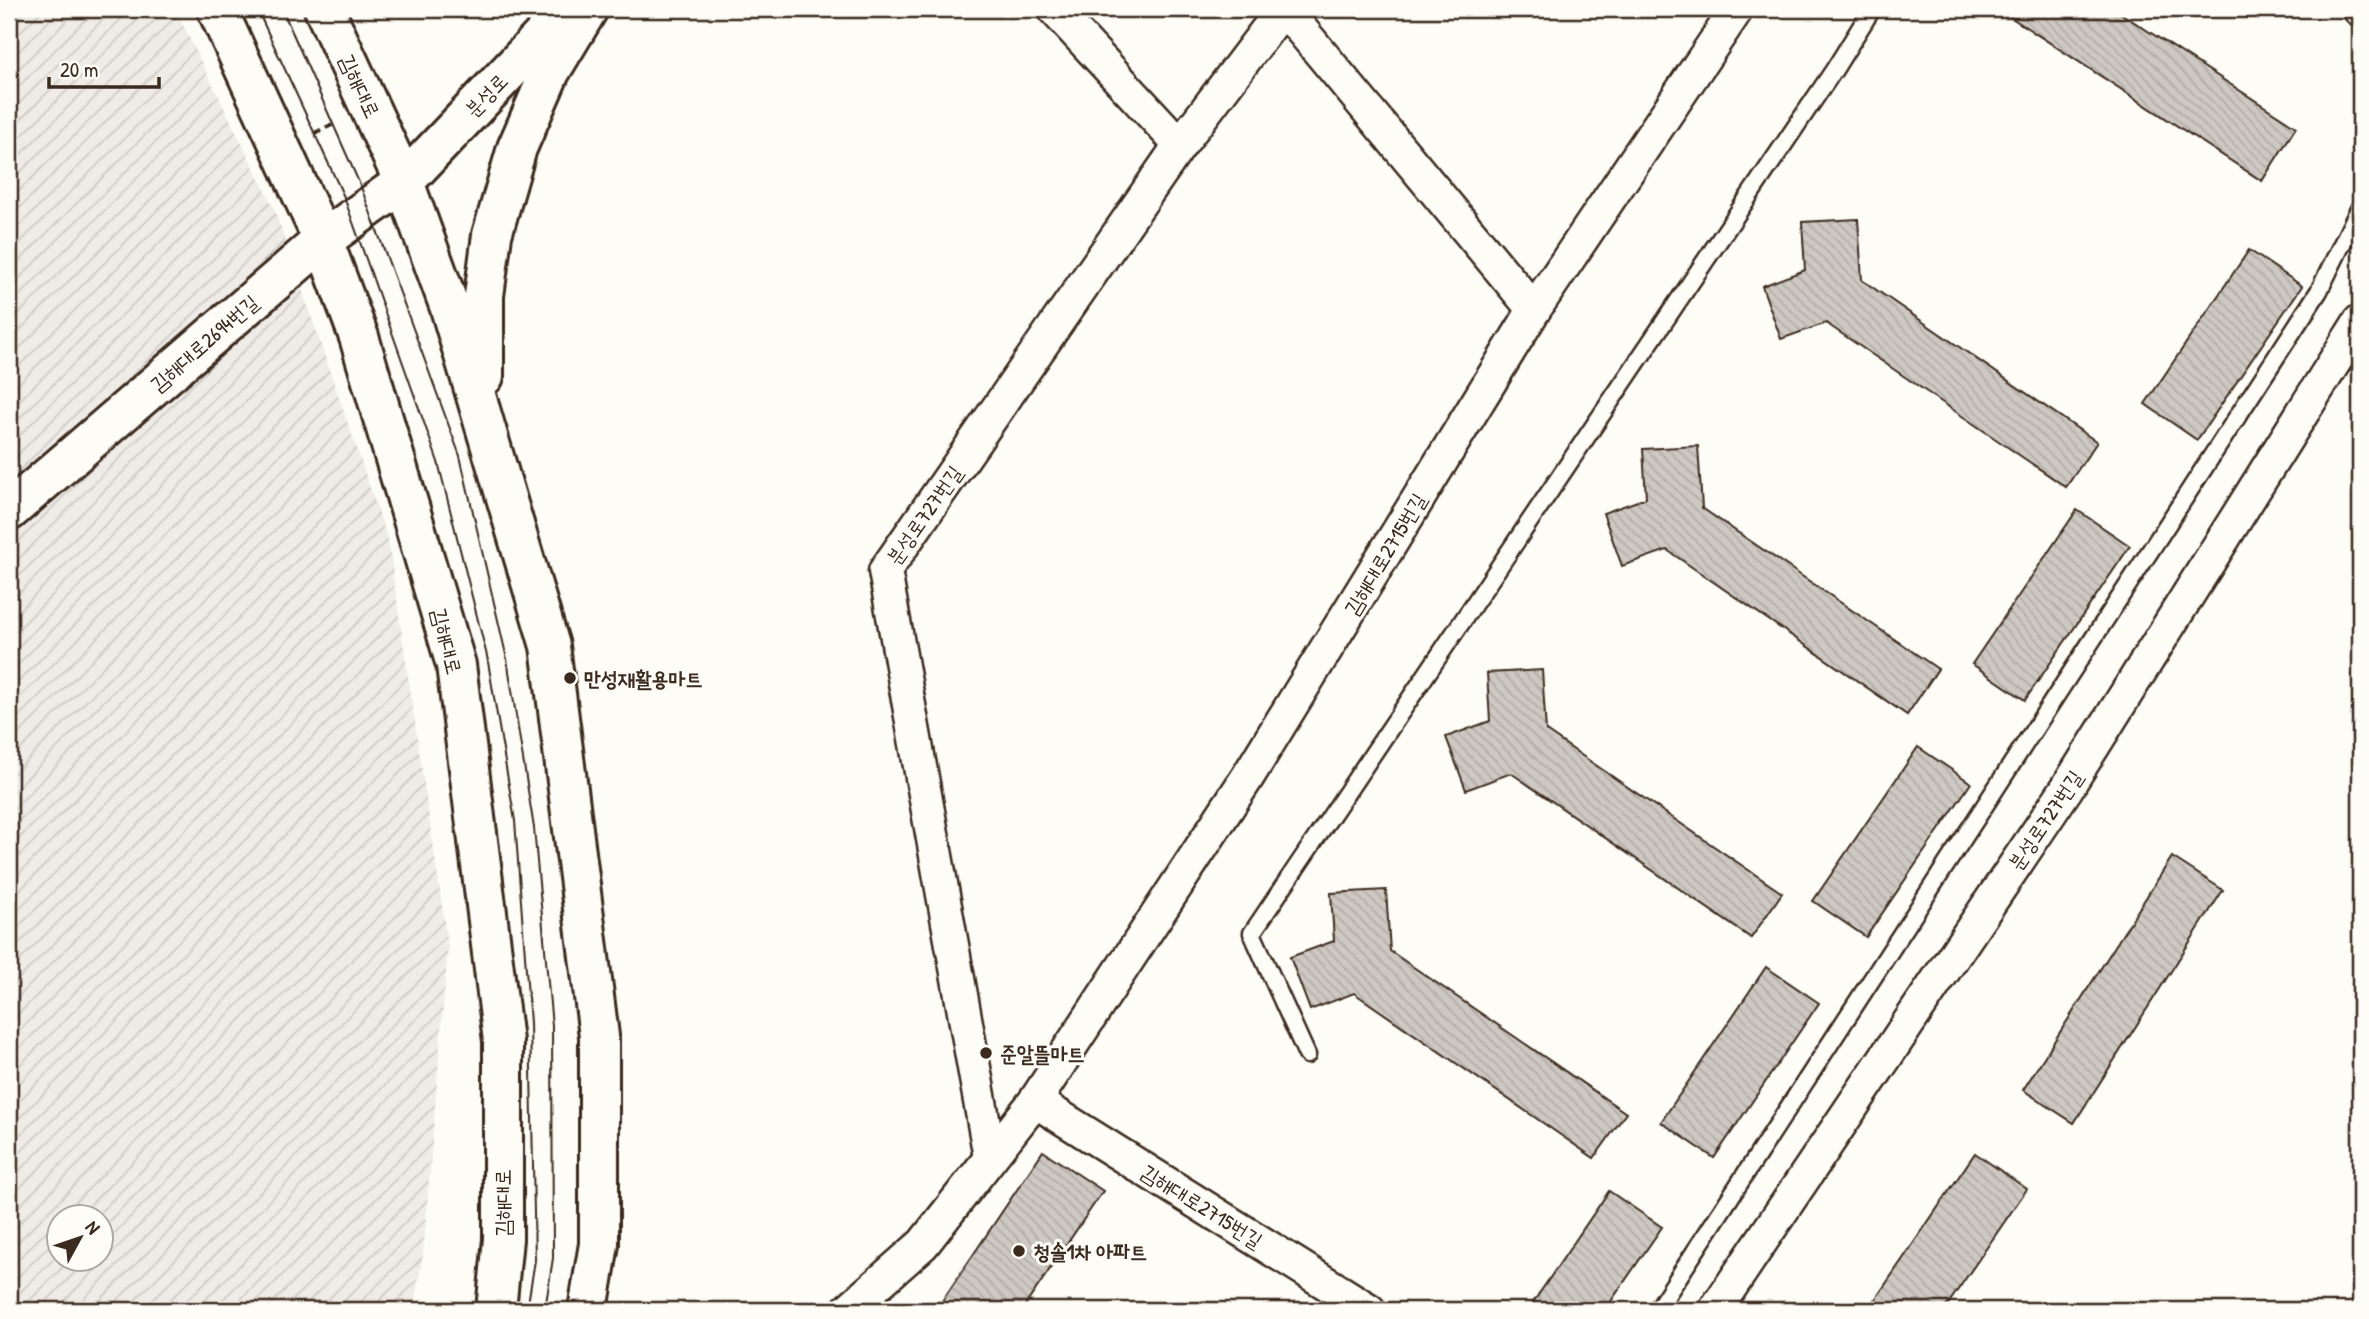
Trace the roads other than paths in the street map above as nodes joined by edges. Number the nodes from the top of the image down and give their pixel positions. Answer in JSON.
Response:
{"nodes":[{"id":1,"x":217,"y":9,"type":"edge"},
{"id":2,"x":324,"y":9,"type":"edge"},
{"id":3,"x":568,"y":9,"type":"edge"},
{"id":4,"x":588,"y":9,"type":"edge"},
{"id":5,"x":1054,"y":9,"type":"edge"},
{"id":6,"x":1283,"y":9,"type":"edge"},
{"id":7,"x":1737,"y":9,"type":"edge"},
{"id":8,"x":1872,"y":9,"type":"edge"},
{"id":9,"x":1180,"y":145,"type":"junction"},
{"id":10,"x":404,"y":182,"type":"junction"},
{"id":11,"x":2360,"y":207,"type":"edge"},
{"id":12,"x":323,"y":240,"type":"junction"},
{"id":13,"x":1534,"y":310,"type":"junction"},
{"id":14,"x":2360,"y":321,"type":"edge"},
{"id":15,"x":484,"y":417,"type":"junction"},
{"id":16,"x":9,"y":511,"type":"edge"},
{"id":17,"x":1307,"y":1055,"type":"dead end"},
{"id":18,"x":1035,"y":1101,"type":"junction"},
{"id":19,"x":990,"y":1157,"type":"junction"},
{"id":20,"x":496,"y":1310,"type":"edge"},
{"id":21,"x":588,"y":1310,"type":"edge"},
{"id":22,"x":848,"y":1310,"type":"edge"},
{"id":23,"x":1370,"y":1310,"type":"edge"},
{"id":24,"x":1657,"y":1310,"type":"edge"},
{"id":25,"x":1715,"y":1310,"type":"edge"}],
"edges":[{"from":1,"to":12,"type":"main road","name":"김해대로"},
{"from":2,"to":10,"type":"main road","name":"김해대로"},
{"from":3,"to":10,"type":"main road","name":"분성로"},
{"from":4,"to":15,"type":"main road"},
{"from":5,"to":9,"type":"street"},
{"from":6,"to":9,"type":"street","name":"분성로727번길"},
{"from":6,"to":13,"type":"street"},
{"from":7,"to":13,"type":"street","name":"김해대로2715번길"},
{"from":8,"to":17,"type":"lane"},
{"from":9,"to":19,"type":"street","name":"분성로727번길"},
{"from":10,"to":12,"type":"main road","name":"김해대로2694번길"},
{"from":10,"to":15,"type":"main road","name":"김해대로"},
{"from":11,"to":24,"type":"lane"},
{"from":12,"to":16,"type":"main road","name":"김해대로2694번길"},
{"from":12,"to":20,"type":"main road","name":"김해대로"},
{"from":13,"to":18,"type":"street","name":"김해대로2715번길"},
{"from":14,"to":25,"type":"street","name":"분성로727번길"},
{"from":15,"to":21,"type":"main road","name":"김해대로"},
{"from":18,"to":19,"type":"street","name":"김해대로2715번길"},
{"from":18,"to":23,"type":"street","name":"김해대로2715번길"},
{"from":19,"to":22,"type":"street","name":"김해대로2715번길"}]}
